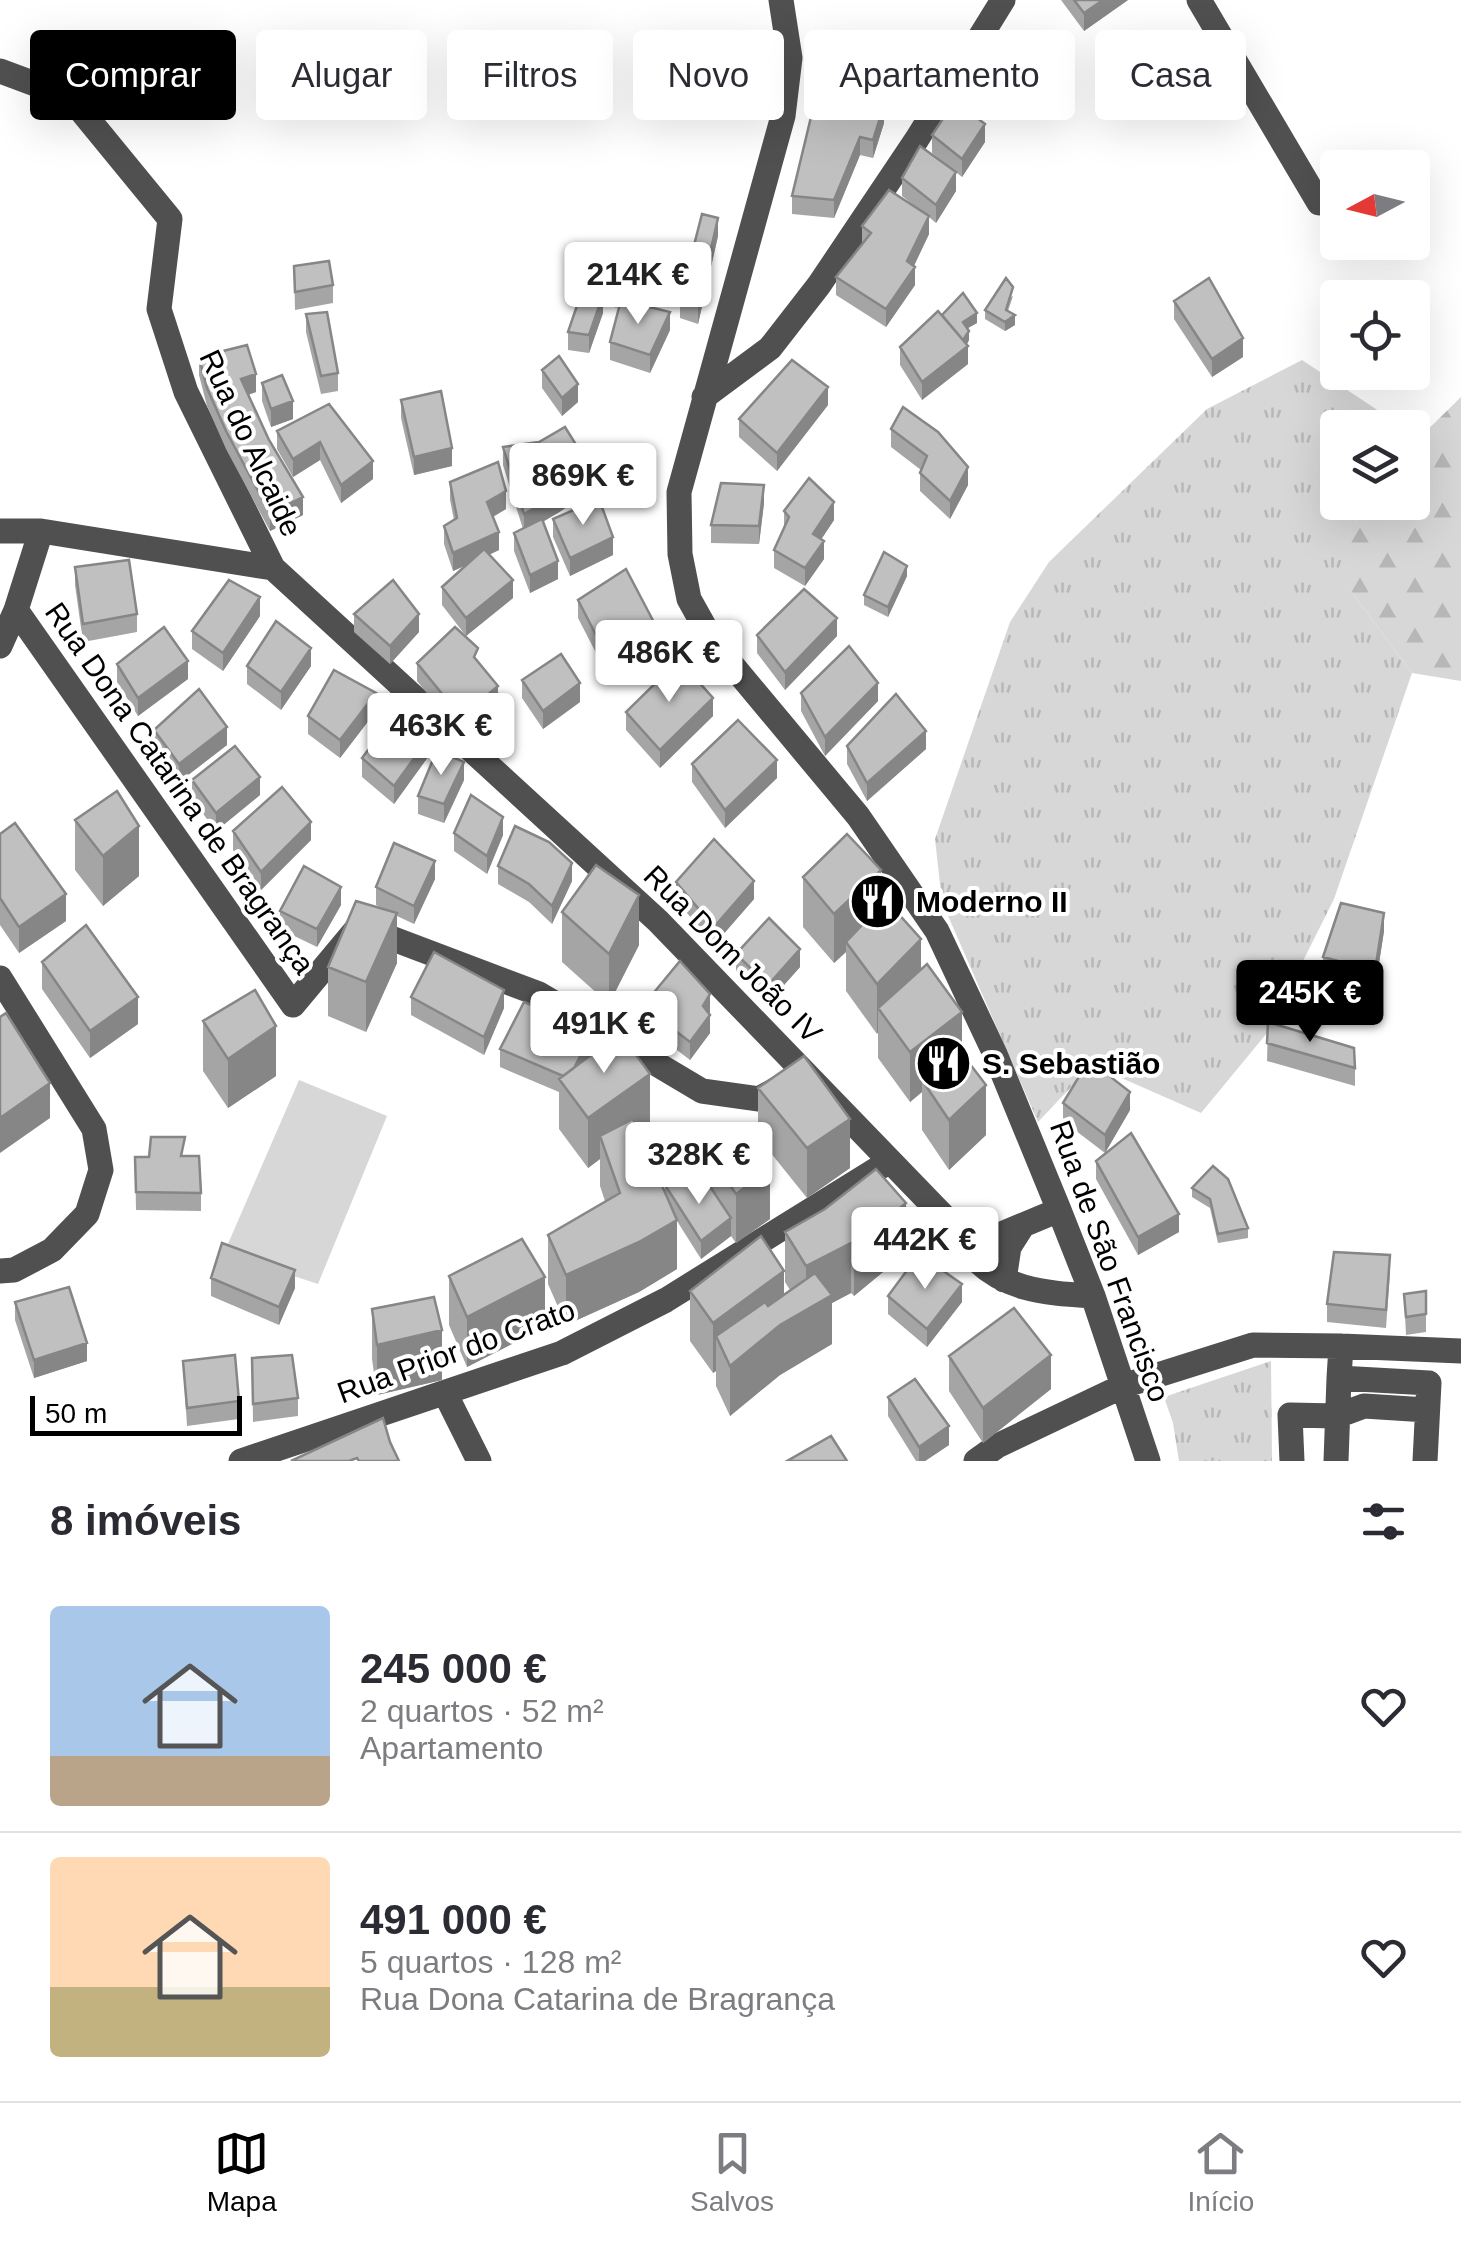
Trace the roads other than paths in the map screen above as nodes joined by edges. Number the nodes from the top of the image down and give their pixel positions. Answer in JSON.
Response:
{"nodes":[{"id":1,"x":781,"y":0,"type":"edge"},
{"id":2,"x":1003,"y":0,"type":"edge"},
{"id":3,"x":1199,"y":0,"type":"edge"},
{"id":4,"x":0,"y":71,"type":"edge"},
{"id":5,"x":1319,"y":203,"type":"dead end"},
{"id":6,"x":704,"y":397,"type":"junction"},
{"id":7,"x":0,"y":531,"type":"edge"},
{"id":8,"x":40,"y":532,"type":"junction"},
{"id":9,"x":272,"y":568,"type":"junction"},
{"id":10,"x":16,"y":610,"type":"junction"},
{"id":11,"x":0,"y":646,"type":"edge"},
{"id":12,"x":0,"y":978,"type":"edge"},
{"id":13,"x":806,"y":1073,"type":"junction"},
{"id":14,"x":890,"y":1161,"type":"junction"},
{"id":15,"x":1060,"y":1210,"type":"junction"},
{"id":16,"x":950,"y":1224,"type":"junction"},
{"id":17,"x":1023,"y":1225,"type":"junction"},
{"id":18,"x":0,"y":1271,"type":"edge"},
{"id":19,"x":1004,"y":1280,"type":"junction"},
{"id":20,"x":1093,"y":1296,"type":"junction"},
{"id":21,"x":1341,"y":1346,"type":"junction"},
{"id":22,"x":1461,"y":1350,"type":"edge"},
{"id":23,"x":1339,"y":1378,"type":"junction"},
{"id":24,"x":1123,"y":1386,"type":"junction"},
{"id":25,"x":444,"y":1392,"type":"junction"},
{"id":26,"x":1427,"y":1410,"type":"junction"},
{"id":27,"x":1338,"y":1416,"type":"junction"},
{"id":28,"x":241,"y":1461,"type":"edge"},
{"id":29,"x":478,"y":1461,"type":"edge"},
{"id":30,"x":976,"y":1461,"type":"edge"},
{"id":31,"x":1148,"y":1461,"type":"edge"},
{"id":32,"x":1292,"y":1461,"type":"edge"},
{"id":33,"x":1336,"y":1461,"type":"edge"},
{"id":34,"x":1425,"y":1461,"type":"edge"}],
"edges":[{"from":1,"to":6,"type":"street","name":"Rua de São Francisco"},
{"from":2,"to":6,"type":"street"},
{"from":3,"to":5,"type":"street"},
{"from":4,"to":9,"type":"street","name":"Rua do Alcaide"},
{"from":6,"to":15,"type":"street","name":"Rua de São Francisco"},
{"from":7,"to":8,"type":"street"},
{"from":8,"to":9,"type":"street"},
{"from":8,"to":10,"type":"street"},
{"from":9,"to":13,"type":"street","name":"Rua Dom João IV"},
{"from":10,"to":11,"type":"street"},
{"from":10,"to":13,"type":"street","name":"Rua Dona Catarina de Bragrança"},
{"from":12,"to":18,"type":"street"},
{"from":13,"to":14,"type":"street","name":"Rua Dom João IV"},
{"from":14,"to":16,"type":"street","name":"Rua Dom João IV"},
{"from":14,"to":25,"type":"street","name":"Rua Prior do Crato"},
{"from":15,"to":17,"type":"street"},
{"from":15,"to":20,"type":"street","name":"Rua de São Francisco"},
{"from":16,"to":17,"type":"street"},
{"from":16,"to":19,"type":"street","name":"Rua Dom João IV"},
{"from":17,"to":19,"type":"street"},
{"from":19,"to":20,"type":"street","name":"Rua Dom João IV"},
{"from":20,"to":24,"type":"street","name":"Rua de São Francisco"},
{"from":21,"to":22,"type":"street"},
{"from":21,"to":23,"type":"street"},
{"from":21,"to":24,"type":"street"},
{"from":23,"to":26,"type":"street"},
{"from":23,"to":27,"type":"street"},
{"from":24,"to":30,"type":"street"},
{"from":24,"to":31,"type":"street","name":"Rua de São Francisco"},
{"from":25,"to":28,"type":"street","name":"Rua Prior do Crato"},
{"from":25,"to":29,"type":"street"},
{"from":26,"to":27,"type":"street"},
{"from":26,"to":34,"type":"street"},
{"from":27,"to":32,"type":"street"},
{"from":27,"to":33,"type":"street"}]}
